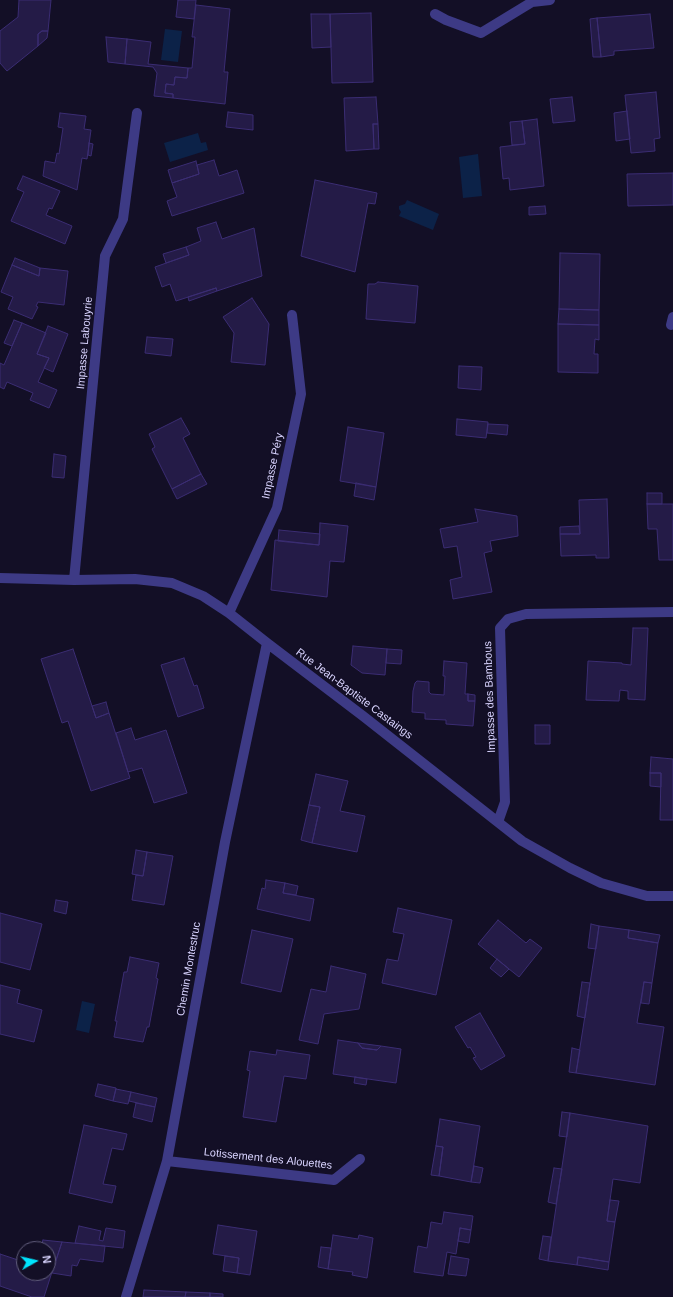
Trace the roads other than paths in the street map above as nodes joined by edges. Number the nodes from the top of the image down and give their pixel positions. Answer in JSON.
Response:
{"nodes":[{"id":1,"x":550,"y":0,"type":"edge"},
{"id":2,"x":435,"y":14,"type":"dead end"},
{"id":3,"x":137,"y":113,"type":"dead end"},
{"id":4,"x":292,"y":315,"type":"dead end"},
{"id":5,"x":0,"y":578,"type":"edge"},
{"id":6,"x":74,"y":580,"type":"junction"},
{"id":7,"x":673,"y":612,"type":"edge"},
{"id":8,"x":228,"y":613,"type":"junction"},
{"id":9,"x":267,"y":643,"type":"junction"},
{"id":10,"x":498,"y":822,"type":"junction"},
{"id":11,"x":673,"y":896,"type":"edge"},
{"id":12,"x":360,"y":1159,"type":"dead end"},
{"id":13,"x":167,"y":1161,"type":"junction"},
{"id":14,"x":126,"y":1297,"type":"edge"}],
"edges":[{"from":1,"to":2,"type":"street"},
{"from":3,"to":6,"type":"street","name":"Impasse Labouyrie"},
{"from":4,"to":8,"type":"street","name":"Impasse Péry"},
{"from":5,"to":6,"type":"street","name":"Rue Jean-Baptiste Castaings"},
{"from":6,"to":8,"type":"street","name":"Rue Jean-Baptiste Castaings"},
{"from":7,"to":10,"type":"street","name":"Impasse des Bambous"},
{"from":8,"to":9,"type":"street","name":"Rue Jean-Baptiste Castaings"},
{"from":9,"to":10,"type":"street","name":"Rue Jean-Baptiste Castaings"},
{"from":9,"to":13,"type":"street","name":"Chemin Montestruc"},
{"from":10,"to":11,"type":"street","name":"Rue Jean-Baptiste Castaings"},
{"from":12,"to":13,"type":"street","name":"Lotissement des Alouettes"},
{"from":13,"to":14,"type":"street","name":"Chemin Montestruc"}]}
